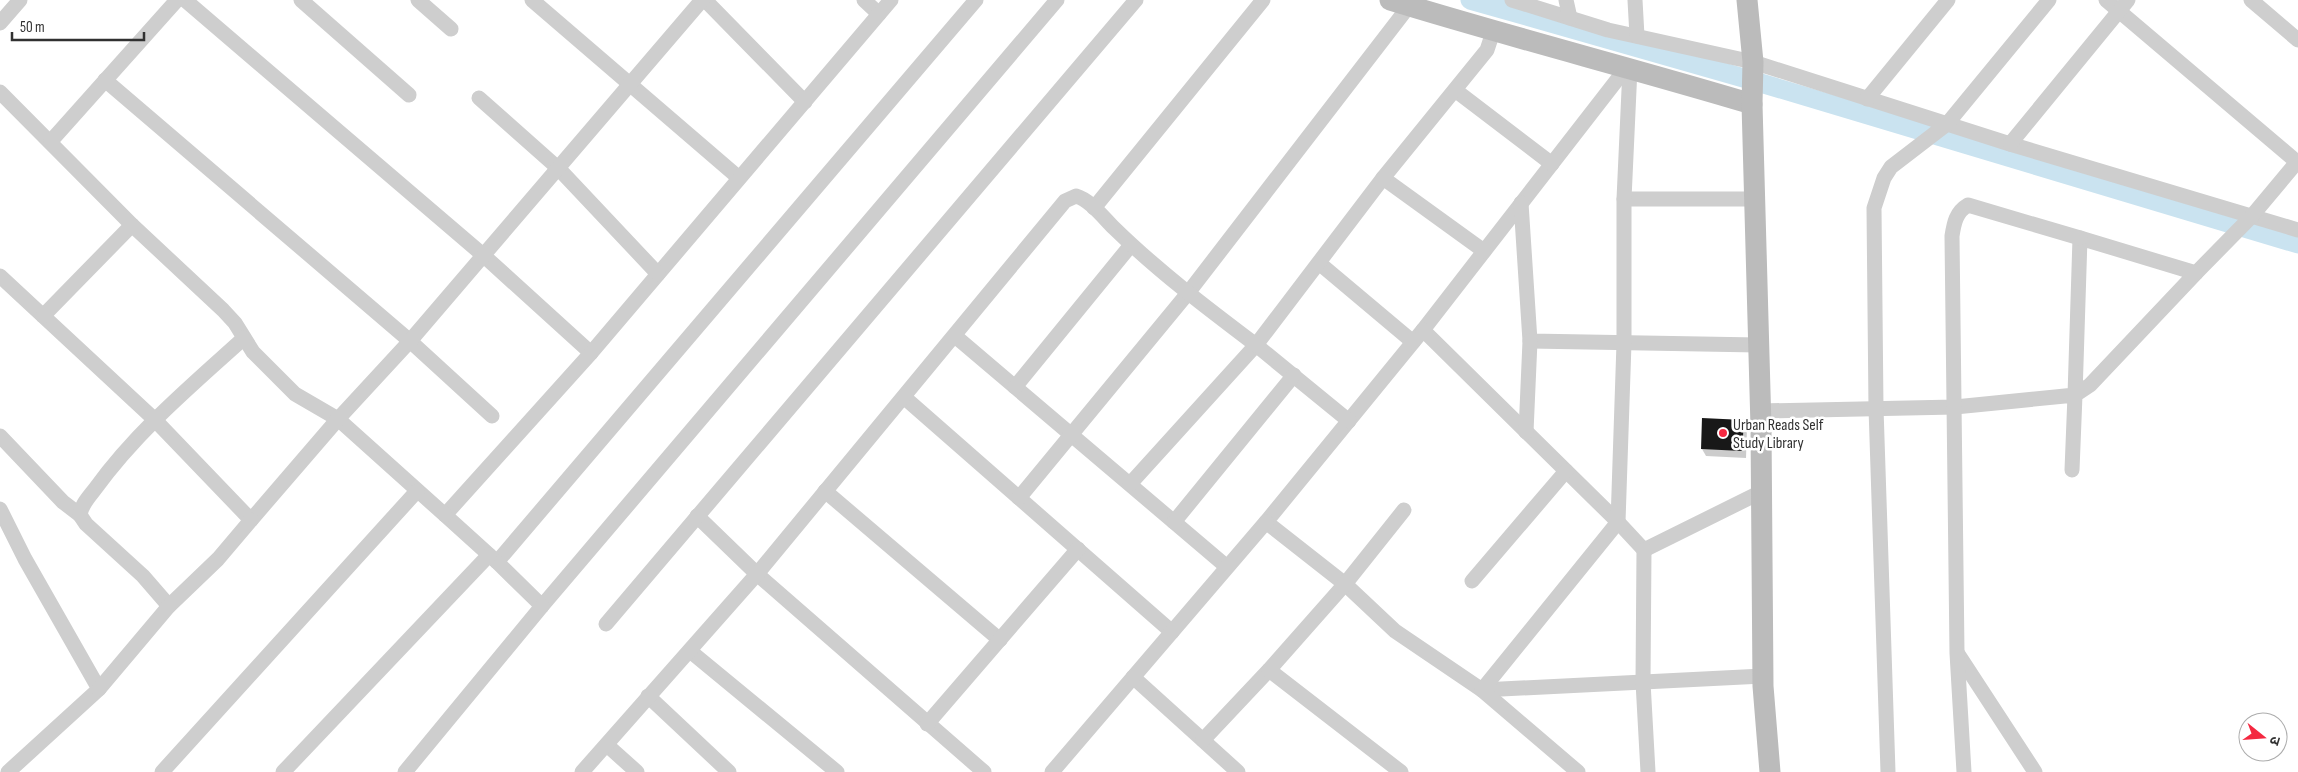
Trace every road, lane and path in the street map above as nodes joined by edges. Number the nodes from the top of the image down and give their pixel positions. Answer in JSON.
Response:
{"nodes":[{"id":1,"x":20,"y":0,"type":"edge"},
{"id":2,"x":177,"y":0,"type":"edge"},
{"id":3,"x":185,"y":0,"type":"edge"},
{"id":4,"x":302,"y":0,"type":"edge"},
{"id":5,"x":418,"y":0,"type":"edge"},
{"id":6,"x":532,"y":0,"type":"edge"},
{"id":7,"x":704,"y":0,"type":"edge"},
{"id":8,"x":864,"y":0,"type":"edge"},
{"id":9,"x":891,"y":0,"type":"edge"},
{"id":10,"x":976,"y":0,"type":"edge"},
{"id":11,"x":1057,"y":0,"type":"edge"},
{"id":12,"x":1136,"y":0,"type":"edge"},
{"id":13,"x":1263,"y":0,"type":"edge"},
{"id":14,"x":1512,"y":0,"type":"edge"},
{"id":15,"x":1566,"y":0,"type":"edge"},
{"id":16,"x":1634,"y":0,"type":"edge"},
{"id":17,"x":1747,"y":0,"type":"edge"},
{"id":18,"x":1948,"y":0,"type":"edge"},
{"id":19,"x":2049,"y":0,"type":"edge"},
{"id":20,"x":2106,"y":0,"type":"edge"},
{"id":21,"x":2251,"y":0,"type":"edge"},
{"id":22,"x":1400,"y":3,"type":"edge"},
{"id":23,"x":2123,"y":6,"type":"edge"},
{"id":24,"x":879,"y":14,"type":"junction"},
{"id":25,"x":1570,"y":18,"type":"junction"},
{"id":26,"x":0,"y":23,"type":"edge"},
{"id":27,"x":451,"y":29,"type":"dead end"},
{"id":28,"x":1493,"y":32,"type":"junction"},
{"id":29,"x":1637,"y":36,"type":"junction"},
{"id":30,"x":2298,"y":40,"type":"edge"},
{"id":31,"x":1753,"y":65,"type":"junction"},
{"id":32,"x":1628,"y":68,"type":"junction"},
{"id":33,"x":105,"y":80,"type":"junction"},
{"id":34,"x":630,"y":84,"type":"junction"},
{"id":35,"x":1455,"y":90,"type":"junction"},
{"id":36,"x":0,"y":92,"type":"edge"},
{"id":37,"x":409,"y":95,"type":"dead end"},
{"id":38,"x":479,"y":98,"type":"dead end"},
{"id":39,"x":1868,"y":99,"type":"junction"},
{"id":40,"x":804,"y":102,"type":"junction"},
{"id":41,"x":1752,"y":103,"type":"junction"},
{"id":42,"x":1947,"y":124,"type":"junction"},
{"id":43,"x":51,"y":141,"type":"junction"},
{"id":44,"x":2010,"y":144,"type":"junction"},
{"id":45,"x":2298,"y":162,"type":"edge"},
{"id":46,"x":1552,"y":164,"type":"junction"},
{"id":47,"x":559,"y":169,"type":"junction"},
{"id":48,"x":740,"y":178,"type":"junction"},
{"id":49,"x":1383,"y":178,"type":"junction"},
{"id":50,"x":1624,"y":199,"type":"junction"},
{"id":51,"x":1754,"y":199,"type":"junction"},
{"id":52,"x":1522,"y":204,"type":"junction"},
{"id":53,"x":1094,"y":208,"type":"junction"},
{"id":54,"x":2251,"y":217,"type":"junction"},
{"id":55,"x":132,"y":225,"type":"junction"},
{"id":56,"x":2298,"y":230,"type":"edge"},
{"id":57,"x":2080,"y":238,"type":"junction"},
{"id":58,"x":1131,"y":245,"type":"junction"},
{"id":59,"x":1484,"y":251,"type":"junction"},
{"id":60,"x":483,"y":255,"type":"junction"},
{"id":61,"x":1318,"y":263,"type":"junction"},
{"id":62,"x":2196,"y":273,"type":"junction"},
{"id":63,"x":658,"y":274,"type":"junction"},
{"id":64,"x":0,"y":276,"type":"edge"},
{"id":65,"x":1188,"y":294,"type":"junction"},
{"id":66,"x":43,"y":316,"type":"junction"},
{"id":67,"x":955,"y":336,"type":"junction"},
{"id":68,"x":1418,"y":336,"type":"junction"},
{"id":69,"x":244,"y":338,"type":"junction"},
{"id":70,"x":410,"y":341,"type":"junction"},
{"id":71,"x":1530,"y":341,"type":"junction"},
{"id":72,"x":1624,"y":343,"type":"junction"},
{"id":73,"x":1256,"y":345,"type":"junction"},
{"id":74,"x":1758,"y":345,"type":"junction"},
{"id":75,"x":591,"y":352,"type":"junction"},
{"id":76,"x":1294,"y":375,"type":"junction"},
{"id":77,"x":1015,"y":387,"type":"junction"},
{"id":78,"x":2075,"y":395,"type":"junction"},
{"id":79,"x":905,"y":398,"type":"junction"},
{"id":80,"x":1955,"y":407,"type":"junction"},
{"id":81,"x":1876,"y":408,"type":"junction"},
{"id":82,"x":1760,"y":411,"type":"junction"},
{"id":83,"x":492,"y":416,"type":"dead end"},
{"id":84,"x":154,"y":419,"type":"junction"},
{"id":85,"x":338,"y":419,"type":"junction"},
{"id":86,"x":1349,"y":421,"type":"junction"},
{"id":87,"x":1526,"y":432,"type":"junction"},
{"id":88,"x":1071,"y":435,"type":"junction"},
{"id":89,"x":0,"y":436,"type":"edge"},
{"id":90,"x":2072,"y":470,"type":"dead end"},
{"id":91,"x":1566,"y":471,"type":"junction"},
{"id":92,"x":1130,"y":484,"type":"junction"},
{"id":93,"x":417,"y":491,"type":"junction"},
{"id":94,"x":825,"y":491,"type":"junction"},
{"id":95,"x":1761,"y":492,"type":"junction"},
{"id":96,"x":1020,"y":498,"type":"junction"},
{"id":97,"x":0,"y":509,"type":"edge"},
{"id":98,"x":1404,"y":510,"type":"dead end"},
{"id":99,"x":444,"y":514,"type":"junction"},
{"id":100,"x":80,"y":515,"type":"junction"},
{"id":101,"x":697,"y":516,"type":"junction"},
{"id":102,"x":251,"y":520,"type":"junction"},
{"id":103,"x":1174,"y":522,"type":"junction"},
{"id":104,"x":1266,"y":522,"type":"junction"},
{"id":105,"x":1618,"y":522,"type":"junction"},
{"id":106,"x":1078,"y":549,"type":"junction"},
{"id":107,"x":1644,"y":550,"type":"junction"},
{"id":108,"x":493,"y":559,"type":"junction"},
{"id":109,"x":1228,"y":567,"type":"junction"},
{"id":110,"x":757,"y":574,"type":"junction"},
{"id":111,"x":1472,"y":581,"type":"dead end"},
{"id":112,"x":1345,"y":584,"type":"junction"},
{"id":113,"x":168,"y":606,"type":"junction"},
{"id":114,"x":542,"y":606,"type":"junction"},
{"id":115,"x":606,"y":624,"type":"dead end"},
{"id":116,"x":1172,"y":632,"type":"junction"},
{"id":117,"x":1000,"y":640,"type":"junction"},
{"id":118,"x":690,"y":651,"type":"junction"},
{"id":119,"x":1957,"y":653,"type":"junction"},
{"id":120,"x":1269,"y":670,"type":"junction"},
{"id":121,"x":1763,"y":676,"type":"junction"},
{"id":122,"x":1134,"y":677,"type":"junction"},
{"id":123,"x":1643,"y":682,"type":"junction"},
{"id":124,"x":100,"y":689,"type":"junction"},
{"id":125,"x":1482,"y":690,"type":"junction"},
{"id":126,"x":648,"y":696,"type":"junction"},
{"id":127,"x":927,"y":724,"type":"junction"},
{"id":128,"x":1203,"y":740,"type":"junction"},
{"id":129,"x":608,"y":746,"type":"junction"},
{"id":130,"x":8,"y":772,"type":"edge"},
{"id":131,"x":162,"y":772,"type":"edge"},
{"id":132,"x":283,"y":772,"type":"edge"},
{"id":133,"x":405,"y":772,"type":"edge"},
{"id":134,"x":582,"y":772,"type":"edge"},
{"id":135,"x":637,"y":772,"type":"edge"},
{"id":136,"x":729,"y":772,"type":"edge"},
{"id":137,"x":837,"y":772,"type":"edge"},
{"id":138,"x":984,"y":772,"type":"edge"},
{"id":139,"x":1052,"y":772,"type":"edge"},
{"id":140,"x":1238,"y":772,"type":"edge"},
{"id":141,"x":1401,"y":772,"type":"edge"},
{"id":142,"x":1578,"y":772,"type":"edge"},
{"id":143,"x":1648,"y":772,"type":"edge"},
{"id":144,"x":1770,"y":772,"type":"edge"},
{"id":145,"x":1888,"y":772,"type":"edge"},
{"id":146,"x":1964,"y":772,"type":"edge"},
{"id":147,"x":2036,"y":772,"type":"edge"}],
"edges":[{"from":1,"to":26,"type":"street"},
{"from":2,"to":33,"type":"street"},
{"from":3,"to":60,"type":"street"},
{"from":4,"to":37,"type":"street"},
{"from":5,"to":27,"type":"street"},
{"from":6,"to":34,"type":"street"},
{"from":7,"to":34,"type":"street"},
{"from":7,"to":40,"type":"street"},
{"from":8,"to":24,"type":"street"},
{"from":9,"to":24,"type":"street"},
{"from":10,"to":108,"type":"street"},
{"from":11,"to":114,"type":"street"},
{"from":12,"to":101,"type":"street"},
{"from":13,"to":53,"type":"street"},
{"from":14,"to":25,"type":"street"},
{"from":15,"to":25,"type":"street"},
{"from":16,"to":29,"type":"street"},
{"from":17,"to":31,"type":"street"},
{"from":18,"to":39,"type":"street"},
{"from":19,"to":42,"type":"street"},
{"from":20,"to":23,"type":"street"},
{"from":21,"to":30,"type":"street"},
{"from":22,"to":28,"type":"street"},
{"from":22,"to":65,"type":"street"},
{"from":23,"to":44,"type":"street"},
{"from":23,"to":45,"type":"street"},
{"from":24,"to":40,"type":"street"},
{"from":25,"to":29,"type":"street"},
{"from":28,"to":32,"type":"street"},
{"from":28,"to":35,"type":"street"},
{"from":29,"to":31,"type":"street"},
{"from":31,"to":39,"type":"street"},
{"from":31,"to":41,"type":"street"},
{"from":32,"to":41,"type":"street"},
{"from":32,"to":46,"type":"street"},
{"from":32,"to":50,"type":"street"},
{"from":33,"to":43,"type":"street"},
{"from":33,"to":70,"type":"street"},
{"from":34,"to":47,"type":"street"},
{"from":34,"to":48,"type":"street"},
{"from":35,"to":46,"type":"street"},
{"from":35,"to":49,"type":"street"},
{"from":36,"to":43,"type":"street"},
{"from":38,"to":47,"type":"street"},
{"from":39,"to":42,"type":"street"},
{"from":40,"to":48,"type":"street"},
{"from":41,"to":51,"type":"street"},
{"from":42,"to":44,"type":"street"},
{"from":42,"to":81,"type":"street"},
{"from":43,"to":55,"type":"street"},
{"from":44,"to":54,"type":"street"},
{"from":45,"to":54,"type":"street"},
{"from":46,"to":52,"type":"street"},
{"from":47,"to":60,"type":"street"},
{"from":47,"to":63,"type":"street"},
{"from":48,"to":63,"type":"street"},
{"from":49,"to":59,"type":"street"},
{"from":49,"to":61,"type":"street"},
{"from":50,"to":51,"type":"street"},
{"from":50,"to":72,"type":"street"},
{"from":51,"to":74,"type":"street"},
{"from":52,"to":59,"type":"street"},
{"from":52,"to":71,"type":"street"},
{"from":53,"to":58,"type":"street"},
{"from":53,"to":67,"type":"street"},
{"from":54,"to":56,"type":"street"},
{"from":54,"to":62,"type":"street"},
{"from":55,"to":66,"type":"street"},
{"from":55,"to":69,"type":"street"},
{"from":57,"to":62,"type":"street"},
{"from":57,"to":78,"type":"street"},
{"from":57,"to":80,"type":"street"},
{"from":58,"to":65,"type":"street"},
{"from":58,"to":77,"type":"street"},
{"from":59,"to":68,"type":"street"},
{"from":60,"to":70,"type":"street"},
{"from":60,"to":75,"type":"street"},
{"from":61,"to":68,"type":"street"},
{"from":61,"to":73,"type":"street"},
{"from":62,"to":78,"type":"street"},
{"from":63,"to":75,"type":"street"},
{"from":64,"to":66,"type":"street"},
{"from":65,"to":73,"type":"street"},
{"from":65,"to":88,"type":"street"},
{"from":66,"to":84,"type":"street"},
{"from":67,"to":77,"type":"street"},
{"from":67,"to":79,"type":"street"},
{"from":68,"to":86,"type":"street"},
{"from":68,"to":87,"type":"street"},
{"from":69,"to":84,"type":"street"},
{"from":69,"to":85,"type":"street"},
{"from":70,"to":83,"type":"street"},
{"from":70,"to":85,"type":"street"},
{"from":71,"to":72,"type":"street"},
{"from":71,"to":87,"type":"street"},
{"from":72,"to":74,"type":"street"},
{"from":72,"to":105,"type":"street"},
{"from":73,"to":76,"type":"street"},
{"from":73,"to":92,"type":"street"},
{"from":74,"to":82,"type":"street"},
{"from":75,"to":99,"type":"street"},
{"from":76,"to":86,"type":"street"},
{"from":76,"to":103,"type":"street"},
{"from":77,"to":88,"type":"street"},
{"from":78,"to":80,"type":"street"},
{"from":78,"to":90,"type":"street"},
{"from":79,"to":94,"type":"street"},
{"from":79,"to":96,"type":"street"},
{"from":80,"to":81,"type":"street"},
{"from":80,"to":119,"type":"street"},
{"from":81,"to":82,"type":"street"},
{"from":81,"to":145,"type":"street"},
{"from":82,"to":95,"type":"street"},
{"from":84,"to":100,"type":"street"},
{"from":84,"to":102,"type":"street"},
{"from":85,"to":93,"type":"street"},
{"from":85,"to":102,"type":"street"},
{"from":86,"to":104,"type":"street"},
{"from":87,"to":91,"type":"street"},
{"from":88,"to":92,"type":"street"},
{"from":88,"to":96,"type":"street"},
{"from":89,"to":100,"type":"street"},
{"from":91,"to":105,"type":"street"},
{"from":91,"to":111,"type":"street"},
{"from":92,"to":103,"type":"street"},
{"from":93,"to":99,"type":"street"},
{"from":93,"to":131,"type":"street"},
{"from":94,"to":110,"type":"street"},
{"from":94,"to":117,"type":"street"},
{"from":95,"to":107,"type":"street"},
{"from":95,"to":121,"type":"street"},
{"from":96,"to":106,"type":"street"},
{"from":97,"to":124,"type":"street"},
{"from":98,"to":112,"type":"street"},
{"from":99,"to":108,"type":"street"},
{"from":100,"to":113,"type":"street"},
{"from":101,"to":110,"type":"street"},
{"from":101,"to":115,"type":"street"},
{"from":102,"to":113,"type":"street"},
{"from":103,"to":109,"type":"street"},
{"from":104,"to":109,"type":"street"},
{"from":104,"to":112,"type":"street"},
{"from":105,"to":107,"type":"street"},
{"from":105,"to":125,"type":"street"},
{"from":106,"to":116,"type":"street"},
{"from":106,"to":117,"type":"street"},
{"from":107,"to":123,"type":"street"},
{"from":108,"to":114,"type":"street"},
{"from":108,"to":132,"type":"street"},
{"from":109,"to":116,"type":"street"},
{"from":110,"to":118,"type":"street"},
{"from":110,"to":127,"type":"street"},
{"from":112,"to":120,"type":"street"},
{"from":112,"to":125,"type":"street"},
{"from":113,"to":124,"type":"street"},
{"from":114,"to":133,"type":"street"},
{"from":116,"to":122,"type":"street"},
{"from":117,"to":127,"type":"street"},
{"from":118,"to":126,"type":"street"},
{"from":118,"to":137,"type":"street"},
{"from":119,"to":146,"type":"street"},
{"from":119,"to":147,"type":"street"},
{"from":120,"to":128,"type":"street"},
{"from":120,"to":141,"type":"street"},
{"from":121,"to":123,"type":"street"},
{"from":121,"to":144,"type":"street"},
{"from":122,"to":128,"type":"street"},
{"from":122,"to":139,"type":"street"},
{"from":123,"to":125,"type":"street"},
{"from":123,"to":143,"type":"street"},
{"from":124,"to":130,"type":"street"},
{"from":125,"to":142,"type":"street"},
{"from":126,"to":129,"type":"street"},
{"from":126,"to":136,"type":"street"},
{"from":127,"to":138,"type":"street"},
{"from":128,"to":140,"type":"street"},
{"from":129,"to":134,"type":"street"},
{"from":129,"to":135,"type":"street"}]}
